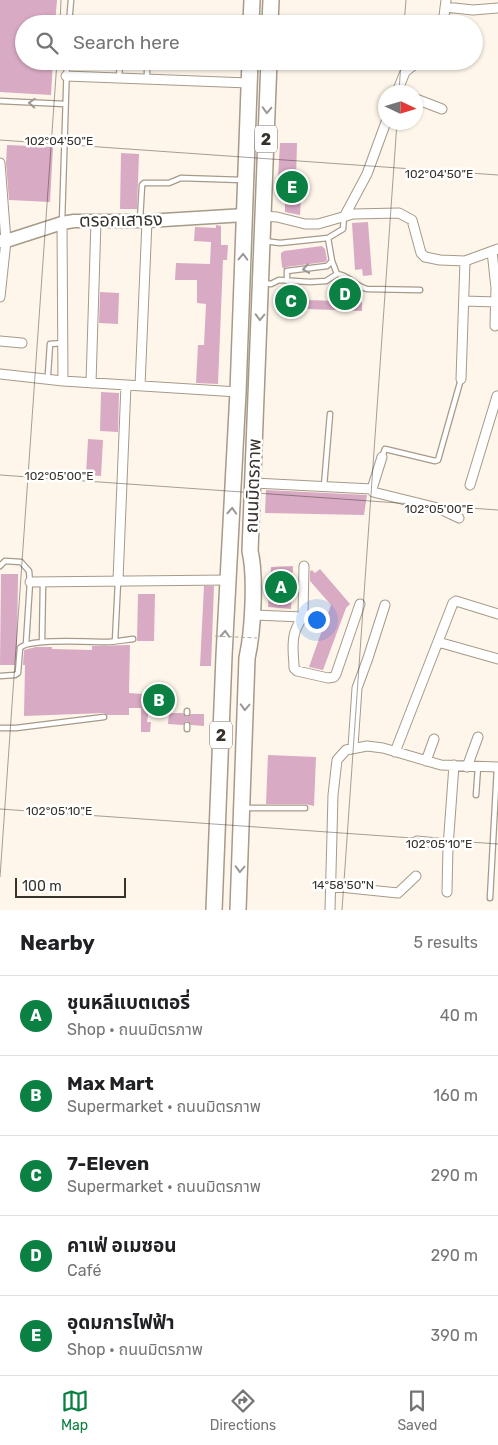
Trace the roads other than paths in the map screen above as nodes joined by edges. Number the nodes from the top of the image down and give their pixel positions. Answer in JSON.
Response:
{"nodes":[{"id":1,"x":71,"y":0,"type":"edge"},
{"id":2,"x":252,"y":0,"type":"edge"},
{"id":3,"x":271,"y":0,"type":"edge"},
{"id":4,"x":445,"y":4,"type":"edge"},
{"id":5,"x":498,"y":8,"type":"edge"},
{"id":6,"x":70,"y":15,"type":"edge"},
{"id":7,"x":251,"y":15,"type":"edge"},
{"id":8,"x":270,"y":15,"type":"edge"},
{"id":9,"x":66,"y":70,"type":"edge"},
{"id":10,"x":119,"y":70,"type":"edge"},
{"id":11,"x":147,"y":70,"type":"edge"},
{"id":12,"x":250,"y":70,"type":"edge"},
{"id":13,"x":269,"y":70,"type":"edge"},
{"id":14,"x":408,"y":70,"type":"edge"},
{"id":15,"x":66,"y":76,"type":"junction"},
{"id":16,"x":119,"y":78,"type":"junction"},
{"id":17,"x":147,"y":79,"type":"junction"},
{"id":18,"x":249,"y":82,"type":"junction"},
{"id":19,"x":400,"y":85,"type":"edge"},
{"id":20,"x":0,"y":101,"type":"edge"},
{"id":21,"x":423,"y":102,"type":"edge"},
{"id":22,"x":65,"y":104,"type":"junction"},
{"id":23,"x":442,"y":109,"type":"dead end"},
{"id":24,"x":383,"y":130,"type":"edge"},
{"id":25,"x":0,"y":163,"type":"edge"},
{"id":26,"x":246,"y":180,"type":"junction"},
{"id":27,"x":245,"y":215,"type":"junction"},
{"id":28,"x":263,"y":216,"type":"junction"},
{"id":29,"x":344,"y":217,"type":"junction"},
{"id":30,"x":96,"y":221,"type":"junction"},
{"id":31,"x":143,"y":221,"type":"junction"},
{"id":32,"x":62,"y":223,"type":"junction"},
{"id":33,"x":328,"y":238,"type":"junction"},
{"id":34,"x":3,"y":241,"type":"edge"},
{"id":35,"x":262,"y":241,"type":"junction"},
{"id":36,"x":303,"y":241,"type":"junction"},
{"id":37,"x":304,"y":248,"type":"dead end"},
{"id":38,"x":495,"y":250,"type":"edge"},
{"id":39,"x":465,"y":260,"type":"junction"},
{"id":40,"x":332,"y":261,"type":"junction"},
{"id":41,"x":337,"y":274,"type":"junction"},
{"id":42,"x":288,"y":281,"type":"junction"},
{"id":43,"x":261,"y":283,"type":"junction"},
{"id":44,"x":420,"y":290,"type":"dead end"},
{"id":45,"x":0,"y":297,"type":"edge"},
{"id":46,"x":464,"y":301,"type":"junction"},
{"id":47,"x":497,"y":302,"type":"edge"},
{"id":48,"x":497,"y":315,"type":"edge"},
{"id":49,"x":496,"y":326,"type":"dead end"},
{"id":50,"x":0,"y":341,"type":"edge"},
{"id":51,"x":22,"y":343,"type":"dead end"},
{"id":52,"x":63,"y":343,"type":"junction"},
{"id":53,"x":0,"y":374,"type":"edge"},
{"id":54,"x":48,"y":374,"type":"dead end"},
{"id":55,"x":461,"y":379,"type":"joint"},
{"id":56,"x":63,"y":381,"type":"junction"},
{"id":57,"x":91,"y":383,"type":"junction"},
{"id":58,"x":126,"y":385,"type":"junction"},
{"id":59,"x":140,"y":386,"type":"junction"},
{"id":60,"x":238,"y":392,"type":"junction"},
{"id":61,"x":497,"y":396,"type":"edge"},
{"id":62,"x":330,"y":414,"type":"dead end"},
{"id":63,"x":382,"y":457,"type":"joint"},
{"id":64,"x":253,"y":483,"type":"junction"},
{"id":65,"x":470,"y":485,"type":"dead end"},
{"id":66,"x":324,"y":486,"type":"junction"},
{"id":67,"x":372,"y":489,"type":"junction"},
{"id":68,"x":459,"y":518,"type":"dead end"},
{"id":69,"x":0,"y":566,"type":"edge"},
{"id":70,"x":304,"y":566,"type":"dead end"},
{"id":71,"x":118,"y":580,"type":"junction"},
{"id":72,"x":228,"y":580,"type":"junction"},
{"id":73,"x":30,"y":582,"type":"junction"},
{"id":74,"x":43,"y":583,"type":"junction"},
{"id":75,"x":360,"y":604,"type":"dead end"},
{"id":76,"x":385,"y":605,"type":"dead end"},
{"id":77,"x":498,"y":614,"type":"edge"},
{"id":78,"x":252,"y":615,"type":"junction"},
{"id":79,"x":302,"y":618,"type":"junction"},
{"id":80,"x":133,"y":639,"type":"dead end"},
{"id":81,"x":115,"y":641,"type":"junction"},
{"id":82,"x":42,"y":642,"type":"junction"},
{"id":83,"x":438,"y":642,"type":"junction"},
{"id":84,"x":26,"y":644,"type":"junction"},
{"id":85,"x":224,"y":656,"type":"junction"},
{"id":86,"x":498,"y":659,"type":"edge"},
{"id":87,"x":0,"y":676,"type":"edge"},
{"id":88,"x":104,"y":718,"type":"dead end"},
{"id":89,"x":0,"y":728,"type":"edge"},
{"id":90,"x":478,"y":737,"type":"dead end"},
{"id":91,"x":434,"y":739,"type":"dead end"},
{"id":92,"x":353,"y":747,"type":"junction"},
{"id":93,"x":395,"y":752,"type":"junction"},
{"id":94,"x":426,"y":762,"type":"junction"},
{"id":95,"x":454,"y":765,"type":"junction"},
{"id":96,"x":467,"y":767,"type":"junction"},
{"id":97,"x":478,"y":767,"type":"junction"},
{"id":98,"x":497,"y":767,"type":"edge"},
{"id":99,"x":476,"y":795,"type":"dead end"},
{"id":100,"x":242,"y":808,"type":"junction"},
{"id":101,"x":305,"y":808,"type":"dead end"},
{"id":102,"x":417,"y":841,"type":"dead end"},
{"id":103,"x":448,"y":844,"type":"junction"},
{"id":104,"x":416,"y":876,"type":"dead end"},
{"id":105,"x":330,"y":886,"type":"junction"},
{"id":106,"x":447,"y":892,"type":"dead end"},
{"id":107,"x":490,"y":898,"type":"dead end"},
{"id":108,"x":214,"y":910,"type":"edge"},
{"id":109,"x":224,"y":910,"type":"edge"},
{"id":110,"x":238,"y":910,"type":"edge"},
{"id":111,"x":330,"y":910,"type":"edge"}],
"edges":[{"from":1,"to":6,"type":"lane"},
{"from":2,"to":7,"type":"highway"},
{"from":3,"to":8,"type":"highway"},
{"from":4,"to":5,"type":"street"},
{"from":9,"to":15,"type":"lane"},
{"from":10,"to":16,"type":"lane"},
{"from":11,"to":17,"type":"lane"},
{"from":12,"to":18,"type":"highway","name":"ถนนมิตรภาพ","number":"2"},
{"from":13,"to":28,"type":"highway","name":"ถนนมิตรภาพ","number":"2","one_way":true},
{"from":14,"to":19,"type":"street"},
{"from":15,"to":16,"type":"street"},
{"from":15,"to":22,"type":"lane"},
{"from":16,"to":17,"type":"street"},
{"from":17,"to":18,"type":"street"},
{"from":18,"to":26,"type":"highway","name":"ถนนมิตรภาพ","number":"2"},
{"from":22,"to":20,"type":"lane","one_way":true},
{"from":21,"to":23,"type":"street"},
{"from":22,"to":32,"type":"lane"},
{"from":24,"to":29,"type":"street"},
{"from":25,"to":34,"type":"street"},
{"from":26,"to":27,"type":"highway","name":"ถนนมิตรภาพ","number":"2"},
{"from":26,"to":31,"type":"lane"},
{"from":27,"to":28,"type":"highway"},
{"from":27,"to":31,"type":"street","name":"ตรอกเสาธง"},
{"from":60,"to":27,"type":"highway","name":"ถนนมิตรภาพ","number":"2","one_way":true},
{"from":28,"to":29,"type":"street"},
{"from":28,"to":35,"type":"highway","name":"ถนนมิตรภาพ","number":"2"},
{"from":29,"to":33,"type":"lane"},
{"from":29,"to":39,"type":"street"},
{"from":30,"to":31,"type":"street","name":"ตรอกเสาธง"},
{"from":30,"to":32,"type":"street","name":"ตรอกเสาธง"},
{"from":30,"to":57,"type":"street"},
{"from":31,"to":59,"type":"street"},
{"from":32,"to":34,"type":"street","name":"ตรอกเสาธง"},
{"from":32,"to":52,"type":"street"},
{"from":33,"to":36,"type":"lane"},
{"from":33,"to":40,"type":"lane"},
{"from":34,"to":45,"type":"street"},
{"from":35,"to":36,"type":"lane"},
{"from":35,"to":43,"type":"highway","name":"ถนนมิตรภาพ","number":"2"},
{"from":36,"to":37,"type":"lane"},
{"from":38,"to":39,"type":"street"},
{"from":38,"to":47,"type":"street"},
{"from":39,"to":46,"type":"street"},
{"from":40,"to":41,"type":"lane"},
{"from":40,"to":42,"type":"lane","one_way":true},
{"from":41,"to":42,"type":"lane"},
{"from":41,"to":44,"type":"lane"},
{"from":42,"to":43,"type":"lane"},
{"from":43,"to":64,"type":"highway","name":"ถนนมิตรภาพ","number":"2","one_way":true},
{"from":46,"to":47,"type":"street"},
{"from":46,"to":55,"type":"street"},
{"from":47,"to":48,"type":"street"},
{"from":48,"to":49,"type":"street"},
{"from":50,"to":51,"type":"street"},
{"from":52,"to":54,"type":"lane"},
{"from":52,"to":56,"type":"street"},
{"from":53,"to":56,"type":"street"},
{"from":55,"to":63,"type":"lane"},
{"from":56,"to":57,"type":"street"},
{"from":57,"to":58,"type":"street"},
{"from":58,"to":59,"type":"street"},
{"from":58,"to":71,"type":"street"},
{"from":59,"to":60,"type":"street"},
{"from":72,"to":60,"type":"highway","name":"ถนนมิตรภาพ","number":"2","one_way":true},
{"from":61,"to":65,"type":"street"},
{"from":62,"to":66,"type":"lane"},
{"from":63,"to":67,"type":"street"},
{"from":64,"to":66,"type":"street"},
{"from":64,"to":78,"type":"highway","name":"ถนนมิตรภาพ","number":"2"},
{"from":66,"to":67,"type":"street"},
{"from":67,"to":68,"type":"street"},
{"from":69,"to":73,"type":"lane"},
{"from":70,"to":79,"type":"street"},
{"from":71,"to":72,"type":"street"},
{"from":71,"to":74,"type":"street"},
{"from":71,"to":81,"type":"lane"},
{"from":85,"to":72,"type":"highway","name":"ถนนมิตรภาพ","number":"2","one_way":true},
{"from":73,"to":74,"type":"street"},
{"from":73,"to":84,"type":"lane"},
{"from":74,"to":82,"type":"lane"},
{"from":75,"to":79,"type":"street"},
{"from":76,"to":92,"type":"street"},
{"from":77,"to":83,"type":"street"},
{"from":78,"to":79,"type":"street"},
{"from":78,"to":100,"type":"highway","name":"ถนนมิตรภาพ","number":"2","one_way":true},
{"from":80,"to":81,"type":"lane"},
{"from":81,"to":82,"type":"lane"},
{"from":82,"to":84,"type":"lane"},
{"from":83,"to":86,"type":"street"},
{"from":83,"to":93,"type":"street"},
{"from":84,"to":87,"type":"lane"},
{"from":85,"to":108,"type":"highway","name":"ถนนมิตรภาพ","number":"2"},
{"from":85,"to":109,"type":"highway"},
{"from":88,"to":89,"type":"lane"},
{"from":90,"to":96,"type":"street"},
{"from":91,"to":94,"type":"street"},
{"from":92,"to":93,"type":"street"},
{"from":92,"to":105,"type":"street"},
{"from":93,"to":94,"type":"street"},
{"from":94,"to":95,"type":"street"},
{"from":95,"to":96,"type":"street"},
{"from":95,"to":103,"type":"street"},
{"from":96,"to":97,"type":"street"},
{"from":97,"to":98,"type":"street"},
{"from":97,"to":99,"type":"lane"},
{"from":98,"to":107,"type":"lane"},
{"from":100,"to":101,"type":"lane"},
{"from":100,"to":110,"type":"highway","name":"ถนนมิตรภาพ","number":"2","one_way":true},
{"from":102,"to":103,"type":"street"},
{"from":103,"to":106,"type":"street"},
{"from":104,"to":105,"type":"street"},
{"from":105,"to":111,"type":"street"}]}
